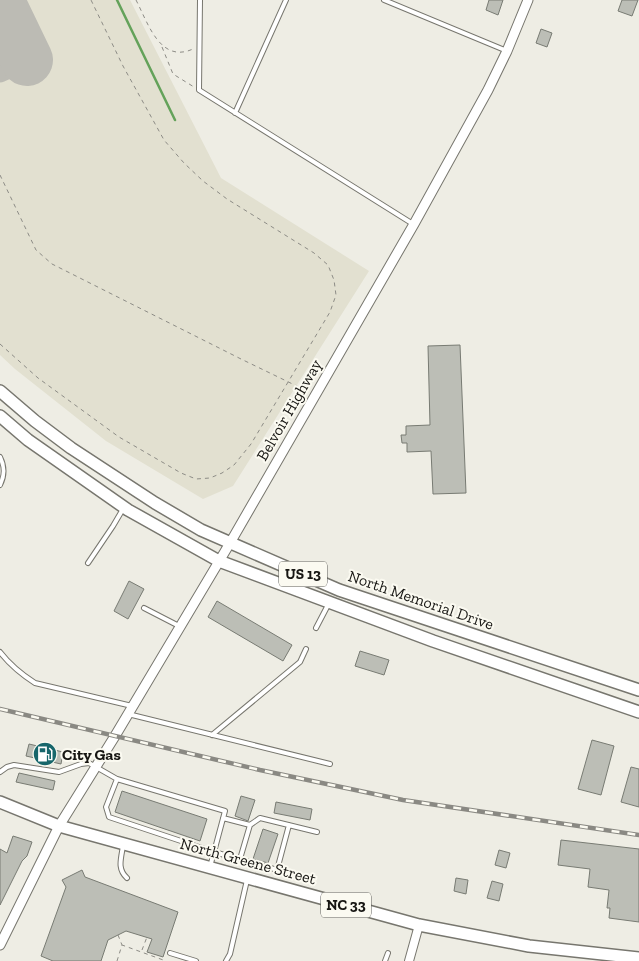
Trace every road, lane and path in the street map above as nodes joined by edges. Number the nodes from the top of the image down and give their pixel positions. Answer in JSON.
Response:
{"nodes":[{"id":1,"x":90,"y":0,"type":"edge"},
{"id":2,"x":136,"y":0,"type":"edge"},
{"id":3,"x":200,"y":0,"type":"edge"},
{"id":4,"x":286,"y":0,"type":"edge"},
{"id":5,"x":384,"y":0,"type":"edge"},
{"id":6,"x":528,"y":0,"type":"edge"},
{"id":7,"x":199,"y":44,"type":"junction"},
{"id":8,"x":162,"y":46,"type":"junction"},
{"id":9,"x":507,"y":51,"type":"junction"},
{"id":10,"x":199,"y":90,"type":"junction"},
{"id":11,"x":235,"y":113,"type":"junction"},
{"id":12,"x":0,"y":175,"type":"edge"},
{"id":13,"x":414,"y":224,"type":"junction"},
{"id":14,"x":0,"y":344,"type":"edge"},
{"id":15,"x":289,"y":382,"type":"junction"},
{"id":16,"x":0,"y":391,"type":"edge"},
{"id":17,"x":315,"y":394,"type":"junction"},
{"id":18,"x":0,"y":416,"type":"edge"},
{"id":19,"x":0,"y":457,"type":"edge"},
{"id":20,"x":0,"y":485,"type":"edge"},
{"id":21,"x":124,"y":507,"type":"junction"},
{"id":22,"x":230,"y":542,"type":"junction"},
{"id":23,"x":219,"y":561,"type":"junction"},
{"id":24,"x":88,"y":563,"type":"dead end"},
{"id":25,"x":328,"y":603,"type":"junction"},
{"id":26,"x":144,"y":608,"type":"dead end"},
{"id":27,"x":179,"y":626,"type":"junction"},
{"id":28,"x":316,"y":628,"type":"dead end"},
{"id":29,"x":306,"y":649,"type":"dead end"},
{"id":30,"x":0,"y":652,"type":"edge"},
{"id":31,"x":639,"y":690,"type":"edge"},
{"id":32,"x":132,"y":706,"type":"junction"},
{"id":33,"x":639,"y":712,"type":"edge"},
{"id":34,"x":128,"y":714,"type":"junction"},
{"id":35,"x":212,"y":735,"type":"junction"},
{"id":36,"x":330,"y":764,"type":"dead end"},
{"id":37,"x":96,"y":766,"type":"junction"},
{"id":38,"x":0,"y":772,"type":"edge"},
{"id":39,"x":117,"y":779,"type":"junction"},
{"id":40,"x":0,"y":802,"type":"edge"},
{"id":41,"x":223,"y":818,"type":"junction"},
{"id":42,"x":250,"y":825,"type":"junction"},
{"id":43,"x":289,"y":825,"type":"junction"},
{"id":44,"x":59,"y":826,"type":"junction"},
{"id":45,"x":317,"y":832,"type":"dead end"},
{"id":46,"x":124,"y":844,"type":"junction"},
{"id":47,"x":214,"y":852,"type":"junction"},
{"id":48,"x":240,"y":860,"type":"junction"},
{"id":49,"x":210,"y":868,"type":"junction"},
{"id":50,"x":277,"y":870,"type":"junction"},
{"id":51,"x":127,"y":878,"type":"dead end"},
{"id":52,"x":248,"y":878,"type":"junction"},
{"id":53,"x":306,"y":878,"type":"dead end"},
{"id":54,"x":420,"y":925,"type":"junction"},
{"id":55,"x":118,"y":935,"type":"dead end"},
{"id":56,"x":146,"y":937,"type":"dead end"},
{"id":57,"x":0,"y":944,"type":"edge"},
{"id":58,"x":122,"y":946,"type":"junction"},
{"id":59,"x":142,"y":950,"type":"dead end"},
{"id":60,"x":170,"y":953,"type":"dead end"},
{"id":61,"x":388,"y":953,"type":"dead end"},
{"id":62,"x":588,"y":957,"type":"edge"},
{"id":63,"x":639,"y":958,"type":"edge"},
{"id":64,"x":116,"y":961,"type":"edge"},
{"id":65,"x":166,"y":961,"type":"edge"},
{"id":66,"x":196,"y":961,"type":"edge"},
{"id":67,"x":226,"y":961,"type":"edge"},
{"id":68,"x":385,"y":961,"type":"edge"},
{"id":69,"x":409,"y":961,"type":"edge"}],
"edges":[{"from":1,"to":15,"type":"path"},
{"from":2,"to":8,"type":"path"},
{"from":3,"to":7,"type":"lane"},
{"from":4,"to":11,"type":"lane"},
{"from":5,"to":9,"type":"lane"},
{"from":6,"to":9,"type":"street","name":"Belvoir Highway"},
{"from":7,"to":8,"type":"path"},
{"from":7,"to":10,"type":"lane"},
{"from":8,"to":10,"type":"path"},
{"from":9,"to":13,"type":"street","name":"Belvoir Highway"},
{"from":10,"to":11,"type":"lane"},
{"from":11,"to":13,"type":"lane"},
{"from":12,"to":15,"type":"path"},
{"from":13,"to":17,"type":"street","name":"Belvoir Highway"},
{"from":14,"to":15,"type":"path"},
{"from":15,"to":17,"type":"path"},
{"from":16,"to":22,"type":"main road","name":"North Memorial Drive","number":"US 13"},
{"from":17,"to":22,"type":"street","name":"Belvoir Highway"},
{"from":18,"to":21,"type":"main road","name":"North Memorial Drive","number":"US 13"},
{"from":19,"to":20,"type":"lane"},
{"from":21,"to":23,"type":"main road","name":"North Memorial Drive","number":"US 13"},
{"from":21,"to":24,"type":"lane"},
{"from":22,"to":23,"type":"street","name":"Belvoir Highway"},
{"from":22,"to":31,"type":"main road","name":"North Memorial Drive","number":"US 13"},
{"from":23,"to":25,"type":"main road","name":"North Memorial Drive","number":"US 13"},
{"from":23,"to":27,"type":"street","name":"Belvoir Highway"},
{"from":25,"to":28,"type":"lane"},
{"from":25,"to":33,"type":"main road","name":"North Memorial Drive","number":"US 13"},
{"from":26,"to":27,"type":"lane"},
{"from":27,"to":32,"type":"street","name":"Belvoir Highway"},
{"from":29,"to":35,"type":"lane"},
{"from":30,"to":32,"type":"lane"},
{"from":32,"to":34,"type":"street","name":"Belvoir Highway"},
{"from":34,"to":35,"type":"lane"},
{"from":34,"to":37,"type":"street","name":"Belvoir Highway"},
{"from":35,"to":36,"type":"lane"},
{"from":37,"to":38,"type":"lane"},
{"from":37,"to":39,"type":"lane"},
{"from":37,"to":44,"type":"street","name":"Belvoir Highway"},
{"from":39,"to":41,"type":"lane"},
{"from":39,"to":47,"type":"lane"},
{"from":40,"to":44,"type":"main road","name":"North Greene Street","number":"NC 33"},
{"from":41,"to":42,"type":"lane"},
{"from":41,"to":47,"type":"lane"},
{"from":42,"to":43,"type":"lane"},
{"from":42,"to":48,"type":"lane"},
{"from":43,"to":45,"type":"lane"},
{"from":43,"to":50,"type":"lane"},
{"from":44,"to":46,"type":"main road","name":"North Greene Street","number":"NC 33"},
{"from":44,"to":57,"type":"street","name":"Belvoir Highway"},
{"from":46,"to":49,"type":"main road","name":"North Greene Street","number":"NC 33"},
{"from":46,"to":51,"type":"lane"},
{"from":47,"to":48,"type":"lane"},
{"from":47,"to":49,"type":"lane"},
{"from":48,"to":50,"type":"lane"},
{"from":49,"to":52,"type":"main road","name":"North Greene Street","number":"NC 33"},
{"from":50,"to":53,"type":"lane"},
{"from":52,"to":54,"type":"main road","name":"North Greene Street","number":"NC 33"},
{"from":52,"to":67,"type":"lane"},
{"from":54,"to":62,"type":"main road","name":"North Greene Street","number":"NC 33"},
{"from":54,"to":69,"type":"street"},
{"from":55,"to":58,"type":"path"},
{"from":56,"to":59,"type":"path"},
{"from":58,"to":64,"type":"path"},
{"from":58,"to":65,"type":"path"},
{"from":60,"to":66,"type":"lane"},
{"from":61,"to":68,"type":"lane"},
{"from":62,"to":63,"type":"main road","name":"North Greene Street","number":"NC 33"}]}
